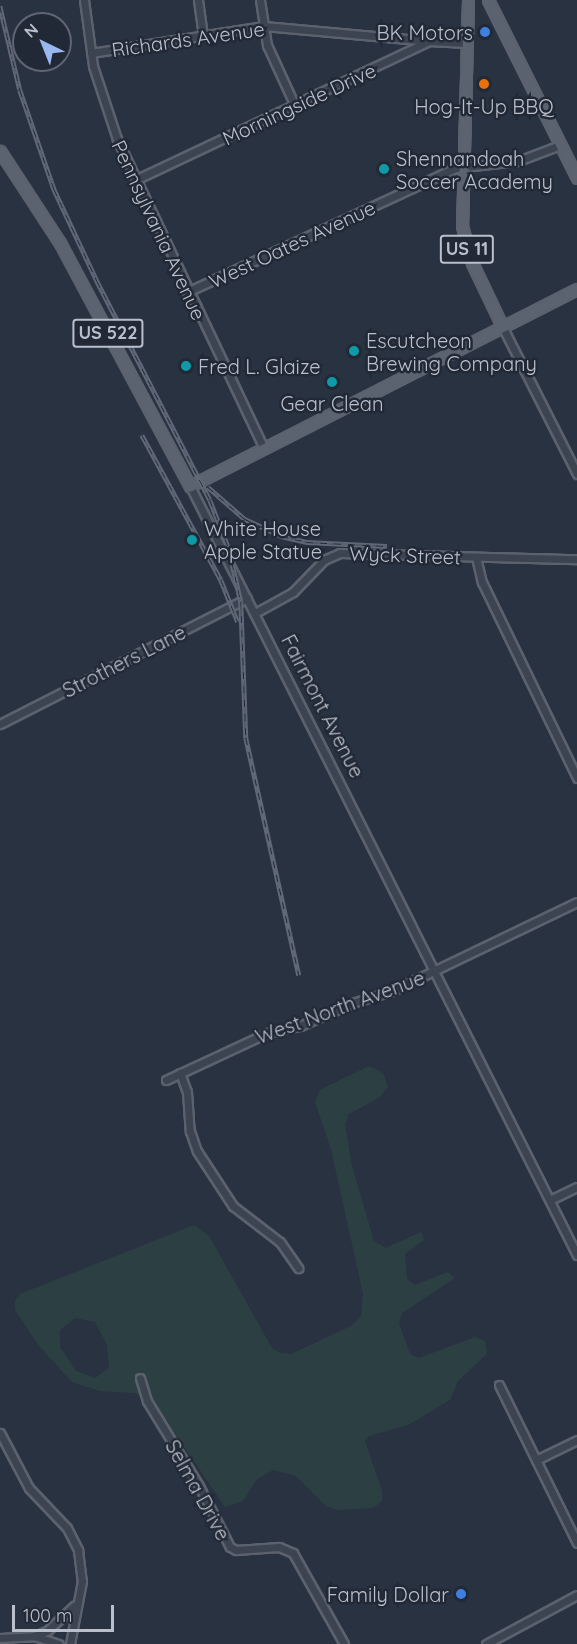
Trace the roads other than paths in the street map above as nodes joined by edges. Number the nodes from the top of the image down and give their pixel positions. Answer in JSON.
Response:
{"nodes":[{"id":1,"x":84,"y":0,"type":"edge"},
{"id":2,"x":198,"y":0,"type":"edge"},
{"id":3,"x":260,"y":0,"type":"edge"},
{"id":4,"x":468,"y":0,"type":"edge"},
{"id":5,"x":488,"y":0,"type":"edge"},
{"id":6,"x":264,"y":26,"type":"junction"},
{"id":7,"x":203,"y":36,"type":"junction"},
{"id":8,"x":429,"y":41,"type":"junction"},
{"id":9,"x":466,"y":43,"type":"junction"},
{"id":10,"x":91,"y":53,"type":"junction"},
{"id":11,"x":295,"y":106,"type":"junction"},
{"id":12,"x":561,"y":145,"type":"junction"},
{"id":13,"x":0,"y":151,"type":"edge"},
{"id":14,"x":463,"y":165,"type":"junction"},
{"id":15,"x":577,"y":178,"type":"edge"},
{"id":16,"x":135,"y":180,"type":"junction"},
{"id":17,"x":577,"y":289,"type":"edge"},
{"id":18,"x":187,"y":292,"type":"junction"},
{"id":19,"x":502,"y":326,"type":"junction"},
{"id":20,"x":264,"y":449,"type":"junction"},
{"id":21,"x":577,"y":474,"type":"edge"},
{"id":22,"x":190,"y":486,"type":"junction"},
{"id":23,"x":476,"y":557,"type":"junction"},
{"id":24,"x":577,"y":559,"type":"edge"},
{"id":25,"x":248,"y":598,"type":"junction"},
{"id":26,"x":255,"y":612,"type":"junction"},
{"id":27,"x":0,"y":723,"type":"edge"},
{"id":28,"x":577,"y":778,"type":"edge"},
{"id":29,"x":577,"y":902,"type":"edge"},
{"id":30,"x":435,"y":972,"type":"junction"},
{"id":31,"x":180,"y":1073,"type":"junction"},
{"id":32,"x":166,"y":1080,"type":"dead end"},
{"id":33,"x":577,"y":1187,"type":"edge"},
{"id":34,"x":550,"y":1200,"type":"junction"},
{"id":35,"x":577,"y":1255,"type":"edge"},
{"id":36,"x":298,"y":1268,"type":"dead end"},
{"id":37,"x":140,"y":1377,"type":"dead end"},
{"id":38,"x":499,"y":1385,"type":"dead end"},
{"id":39,"x":0,"y":1433,"type":"edge"},
{"id":40,"x":577,"y":1440,"type":"edge"},
{"id":41,"x":536,"y":1460,"type":"junction"},
{"id":42,"x":577,"y":1543,"type":"edge"},
{"id":43,"x":577,"y":1595,"type":"edge"},
{"id":44,"x":77,"y":1601,"type":"junction"},
{"id":45,"x":34,"y":1636,"type":"junction"},
{"id":46,"x":0,"y":1638,"type":"edge"},
{"id":47,"x":59,"y":1644,"type":"edge"},
{"id":48,"x":70,"y":1644,"type":"edge"},
{"id":49,"x":344,"y":1644,"type":"edge"},
{"id":50,"x":486,"y":1644,"type":"edge"}],
"edges":[{"from":1,"to":10,"type":"street","name":"Pennsylvania Avenue"},
{"from":2,"to":7,"type":"street"},
{"from":3,"to":6,"type":"street"},
{"from":4,"to":9,"type":"main road","number":"US 11"},
{"from":5,"to":12,"type":"main road"},
{"from":6,"to":7,"type":"street","name":"Richards Avenue"},
{"from":6,"to":8,"type":"street","name":"Richards Avenue"},
{"from":6,"to":11,"type":"street"},
{"from":7,"to":10,"type":"street","name":"Richards Avenue"},
{"from":8,"to":9,"type":"street","name":"Morningside Drive"},
{"from":8,"to":11,"type":"street","name":"Morningside Drive"},
{"from":9,"to":14,"type":"main road","number":"US 11"},
{"from":10,"to":16,"type":"street","name":"Pennsylvania Avenue"},
{"from":11,"to":16,"type":"street","name":"Morningside Drive"},
{"from":12,"to":14,"type":"street"},
{"from":12,"to":15,"type":"main road"},
{"from":13,"to":22,"type":"main road","name":"Fairmont Avenue","number":"US 522"},
{"from":14,"to":18,"type":"street","name":"West Oates Avenue"},
{"from":14,"to":19,"type":"main road","number":"US 11"},
{"from":16,"to":18,"type":"street","name":"Pennsylvania Avenue"},
{"from":17,"to":19,"type":"main road"},
{"from":18,"to":20,"type":"street","name":"Pennsylvania Avenue"},
{"from":19,"to":20,"type":"main road"},
{"from":19,"to":21,"type":"street"},
{"from":20,"to":22,"type":"main road"},
{"from":22,"to":25,"type":"street","name":"Fairmont Avenue"},
{"from":23,"to":24,"type":"street","name":"Wyck Street"},
{"from":23,"to":26,"type":"street","name":"Wyck Street"},
{"from":23,"to":28,"type":"street"},
{"from":25,"to":26,"type":"street","name":"Fairmont Avenue"},
{"from":25,"to":27,"type":"street","name":"Strothers Lane"},
{"from":26,"to":30,"type":"street","name":"Fairmont Avenue"},
{"from":29,"to":30,"type":"street","name":"West North Avenue"},
{"from":30,"to":31,"type":"street","name":"West North Avenue"},
{"from":30,"to":34,"type":"street","name":"Fairmont Avenue"},
{"from":31,"to":32,"type":"street","name":"West North Avenue"},
{"from":31,"to":36,"type":"street"},
{"from":33,"to":34,"type":"street"},
{"from":34,"to":35,"type":"street","name":"Fairmont Avenue"},
{"from":37,"to":49,"type":"street","name":"Selma Drive"},
{"from":38,"to":41,"type":"street"},
{"from":39,"to":44,"type":"street"},
{"from":40,"to":41,"type":"street"},
{"from":41,"to":42,"type":"street"},
{"from":43,"to":50,"type":"street"},
{"from":44,"to":45,"type":"street"},
{"from":44,"to":48,"type":"street"},
{"from":45,"to":46,"type":"street"},
{"from":45,"to":47,"type":"street"}]}
